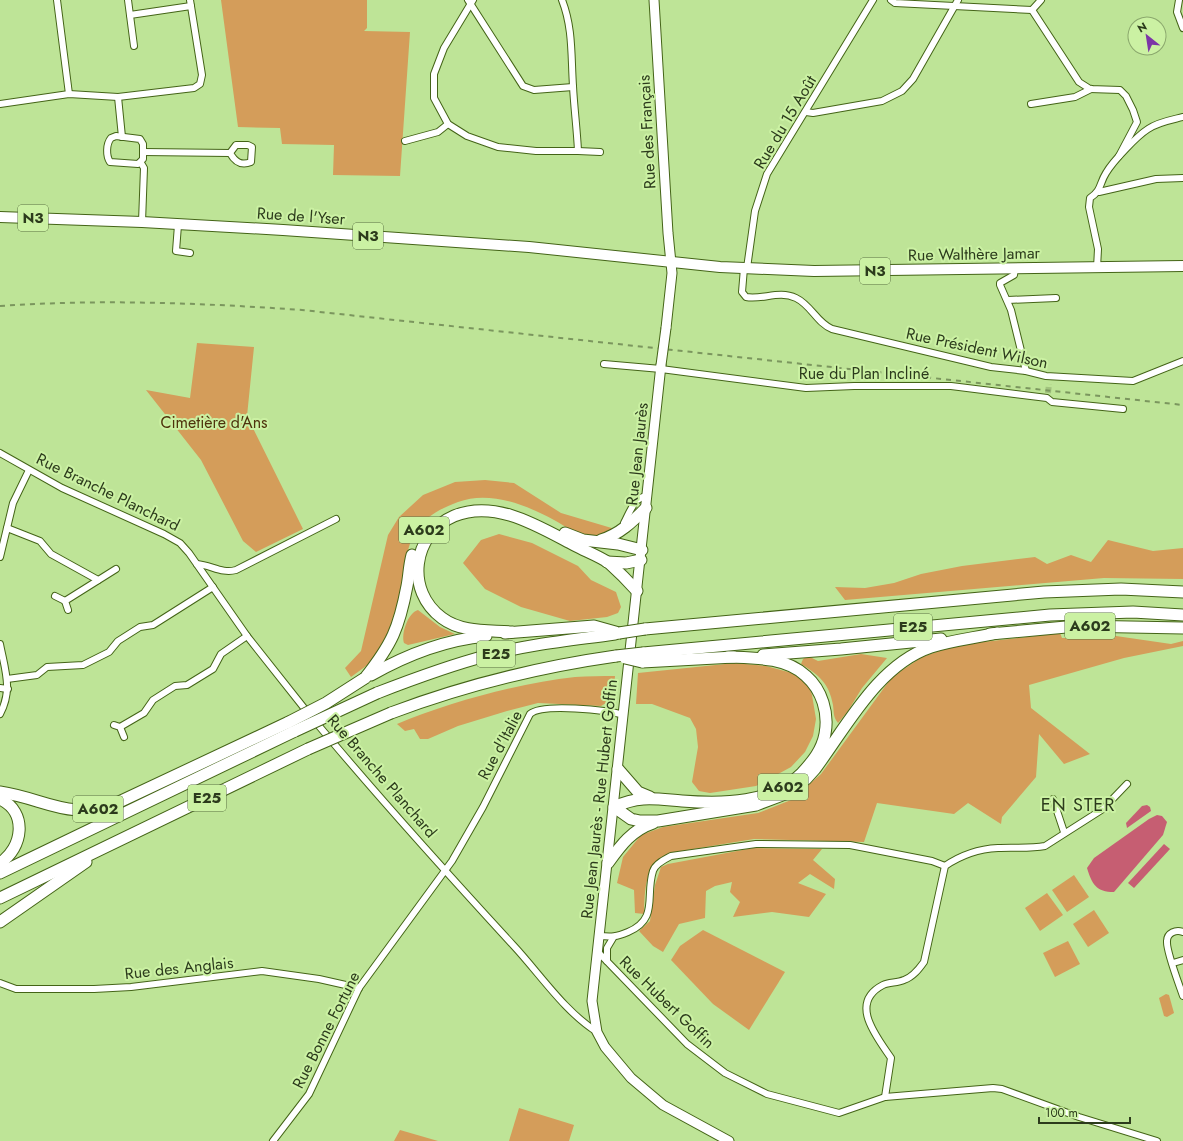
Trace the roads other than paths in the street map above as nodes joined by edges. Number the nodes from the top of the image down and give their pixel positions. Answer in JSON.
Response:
{"nodes":[{"id":1,"x":57,"y":0,"type":"edge"},
{"id":2,"x":128,"y":0,"type":"edge"},
{"id":3,"x":562,"y":0,"type":"edge"},
{"id":4,"x":654,"y":0,"type":"edge"},
{"id":5,"x":873,"y":0,"type":"edge"},
{"id":6,"x":891,"y":0,"type":"edge"},
{"id":7,"x":958,"y":0,"type":"edge"},
{"id":8,"x":1032,"y":0,"type":"edge"},
{"id":9,"x":1040,"y":0,"type":"edge"},
{"id":10,"x":1179,"y":0,"type":"edge"},
{"id":11,"x":471,"y":2,"type":"edge"},
{"id":12,"x":190,"y":3,"type":"edge"},
{"id":13,"x":954,"y":7,"type":"junction"},
{"id":14,"x":1032,"y":10,"type":"junction"},
{"id":15,"x":130,"y":14,"type":"junction"},
{"id":16,"x":1183,"y":28,"type":"edge"},
{"id":17,"x":134,"y":46,"type":"dead end"},
{"id":18,"x":573,"y":87,"type":"junction"},
{"id":19,"x":1092,"y":90,"type":"junction"},
{"id":20,"x":69,"y":94,"type":"junction"},
{"id":21,"x":118,"y":96,"type":"junction"},
{"id":22,"x":0,"y":104,"type":"edge"},
{"id":23,"x":1031,"y":104,"type":"dead end"},
{"id":24,"x":806,"y":112,"type":"junction"},
{"id":25,"x":1183,"y":117,"type":"edge"},
{"id":26,"x":448,"y":124,"type":"junction"},
{"id":27,"x":122,"y":137,"type":"junction"},
{"id":28,"x":405,"y":141,"type":"dead end"},
{"id":29,"x":578,"y":150,"type":"junction"},
{"id":30,"x":143,"y":152,"type":"junction"},
{"id":31,"x":600,"y":152,"type":"dead end"},
{"id":32,"x":230,"y":153,"type":"dead end"},
{"id":33,"x":1119,"y":156,"type":"junction"},
{"id":34,"x":141,"y":162,"type":"junction"},
{"id":35,"x":1183,"y":178,"type":"edge"},
{"id":36,"x":1099,"y":192,"type":"junction"},
{"id":37,"x":0,"y":218,"type":"edge"},
{"id":38,"x":142,"y":222,"type":"junction"},
{"id":39,"x":178,"y":224,"type":"junction"},
{"id":40,"x":190,"y":253,"type":"dead end"},
{"id":41,"x":671,"y":261,"type":"junction"},
{"id":42,"x":1183,"y":266,"type":"edge"},
{"id":43,"x":746,"y":268,"type":"junction"},
{"id":44,"x":1015,"y":268,"type":"junction"},
{"id":45,"x":1097,"y":268,"type":"junction"},
{"id":46,"x":777,"y":294,"type":"joint"},
{"id":47,"x":1056,"y":298,"type":"dead end"},
{"id":48,"x":1008,"y":300,"type":"junction"},
{"id":49,"x":1183,"y":361,"type":"edge"},
{"id":50,"x":604,"y":364,"type":"dead end"},
{"id":51,"x":661,"y":367,"type":"junction"},
{"id":52,"x":1026,"y":371,"type":"junction"},
{"id":53,"x":1050,"y":377,"type":"junction"},
{"id":54,"x":1049,"y":384,"type":"tunnel mouth"},
{"id":55,"x":1123,"y":409,"type":"dead end"},
{"id":56,"x":0,"y":453,"type":"edge"},
{"id":57,"x":29,"y":470,"type":"junction"},
{"id":58,"x":647,"y":496,"type":"junction"},
{"id":59,"x":646,"y":508,"type":"junction"},
{"id":60,"x":336,"y":518,"type":"dead end"},
{"id":61,"x":624,"y":522,"type":"dead end"},
{"id":62,"x":7,"y":528,"type":"junction"},
{"id":63,"x":597,"y":542,"type":"junction"},
{"id":64,"x":641,"y":555,"type":"junction"},
{"id":65,"x":0,"y":557,"type":"edge"},
{"id":66,"x":608,"y":562,"type":"junction"},
{"id":67,"x":197,"y":564,"type":"junction"},
{"id":68,"x":116,"y":569,"type":"dead end"},
{"id":69,"x":98,"y":580,"type":"junction"},
{"id":70,"x":213,"y":587,"type":"junction"},
{"id":71,"x":637,"y":591,"type":"junction"},
{"id":72,"x":1183,"y":592,"type":"edge"},
{"id":73,"x":55,"y":596,"type":"dead end"},
{"id":74,"x":65,"y":601,"type":"junction"},
{"id":75,"x":68,"y":610,"type":"dead end"},
{"id":76,"x":1183,"y":615,"type":"edge"},
{"id":77,"x":1183,"y":628,"type":"edge"},
{"id":78,"x":512,"y":632,"type":"junction"},
{"id":79,"x":619,"y":633,"type":"junction"},
{"id":80,"x":997,"y":633,"type":"junction"},
{"id":81,"x":247,"y":636,"type":"junction"},
{"id":82,"x":0,"y":644,"type":"edge"},
{"id":83,"x":630,"y":650,"type":"joint"},
{"id":84,"x":643,"y":657,"type":"junction"},
{"id":85,"x":728,"y":657,"type":"junction"},
{"id":86,"x":7,"y":678,"type":"junction"},
{"id":87,"x":365,"y":678,"type":"junction"},
{"id":88,"x":0,"y":688,"type":"edge"},
{"id":89,"x":8,"y":688,"type":"junction"},
{"id":90,"x":0,"y":714,"type":"edge"},
{"id":91,"x":624,"y":715,"type":"junction"},
{"id":92,"x":114,"y":725,"type":"dead end"},
{"id":93,"x":120,"y":727,"type":"junction"},
{"id":94,"x":292,"y":727,"type":"junction"},
{"id":95,"x":124,"y":737,"type":"dead end"},
{"id":96,"x":618,"y":769,"type":"junction"},
{"id":97,"x":190,"y":770,"type":"junction"},
{"id":98,"x":1127,"y":784,"type":"dead end"},
{"id":99,"x":0,"y":792,"type":"edge"},
{"id":100,"x":653,"y":797,"type":"junction"},
{"id":101,"x":0,"y":799,"type":"edge"},
{"id":102,"x":1053,"y":799,"type":"dead end"},
{"id":103,"x":144,"y":803,"type":"junction"},
{"id":104,"x":614,"y":807,"type":"junction"},
{"id":105,"x":658,"y":821,"type":"junction"},
{"id":106,"x":1064,"y":832,"type":"junction"},
{"id":107,"x":106,"y":847,"type":"junction"},
{"id":108,"x":0,"y":863,"type":"edge"},
{"id":109,"x":608,"y":863,"type":"junction"},
{"id":110,"x":945,"y":866,"type":"junction"},
{"id":111,"x":444,"y":871,"type":"junction"},
{"id":112,"x":0,"y":873,"type":"edge"},
{"id":113,"x":0,"y":898,"type":"edge"},
{"id":114,"x":0,"y":922,"type":"edge"},
{"id":115,"x":1183,"y":932,"type":"edge"},
{"id":116,"x":599,"y":936,"type":"junction"},
{"id":117,"x":613,"y":938,"type":"junction"},
{"id":118,"x":597,"y":951,"type":"junction"},
{"id":119,"x":1183,"y":960,"type":"edge"},
{"id":120,"x":607,"y":961,"type":"junction"},
{"id":121,"x":1173,"y":963,"type":"junction"},
{"id":122,"x":0,"y":983,"type":"edge"},
{"id":123,"x":359,"y":988,"type":"junction"},
{"id":124,"x":1183,"y":996,"type":"edge"},
{"id":125,"x":597,"y":1032,"type":"junction"},
{"id":126,"x":885,"y":1097,"type":"junction"},
{"id":127,"x":273,"y":1141,"type":"edge"},
{"id":128,"x":729,"y":1141,"type":"edge"},
{"id":129,"x":1157,"y":1141,"type":"edge"}],
"edges":[{"from":1,"to":20,"type":"street"},
{"from":2,"to":15,"type":"street"},
{"from":3,"to":18,"type":"street"},
{"from":4,"to":41,"type":"main road","name":"Rue des Français"},
{"from":5,"to":24,"type":"street","name":"Rue du 15 Août"},
{"from":6,"to":13,"type":"street"},
{"from":7,"to":13,"type":"street"},
{"from":8,"to":14,"type":"street"},
{"from":9,"to":14,"type":"street"},
{"from":10,"to":16,"type":"street"},
{"from":11,"to":18,"type":"street"},
{"from":11,"to":26,"type":"street"},
{"from":12,"to":15,"type":"street"},
{"from":12,"to":21,"type":"street"},
{"from":13,"to":14,"type":"street"},
{"from":13,"to":24,"type":"street"},
{"from":14,"to":19,"type":"street"},
{"from":15,"to":17,"type":"street"},
{"from":18,"to":29,"type":"street"},
{"from":19,"to":23,"type":"street"},
{"from":19,"to":33,"type":"street"},
{"from":20,"to":21,"type":"street"},
{"from":20,"to":22,"type":"street"},
{"from":21,"to":27,"type":"street"},
{"from":24,"to":43,"type":"street","name":"Rue du 15 Août"},
{"from":25,"to":33,"type":"street"},
{"from":26,"to":28,"type":"street"},
{"from":26,"to":29,"type":"street"},
{"from":27,"to":30,"type":"street"},
{"from":27,"to":34,"type":"street"},
{"from":29,"to":31,"type":"street"},
{"from":30,"to":32,"type":"street"},
{"from":30,"to":34,"type":"street"},
{"from":33,"to":36,"type":"street"},
{"from":34,"to":38,"type":"street"},
{"from":35,"to":36,"type":"street"},
{"from":36,"to":45,"type":"street"},
{"from":37,"to":38,"type":"main road","name":"Rue de l'Yser","number":"N3"},
{"from":38,"to":39,"type":"main road","name":"Rue de l'Yser","number":"N3"},
{"from":39,"to":40,"type":"street"},
{"from":39,"to":41,"type":"main road","name":"Rue de l'Yser","number":"N3"},
{"from":41,"to":43,"type":"main road","name":"Rue Walthère Jamar","number":"N3"},
{"from":41,"to":51,"type":"main road","name":"Rue Jean Jaurès","bridge":true},
{"from":42,"to":45,"type":"main road","name":"Rue Walthère Jamar","number":"N3"},
{"from":43,"to":44,"type":"main road","name":"Rue Walthère Jamar","number":"N3"},
{"from":43,"to":46,"type":"street","name":"Rue du 15 Août"},
{"from":44,"to":45,"type":"main road","name":"Rue Walthère Jamar","number":"N3"},
{"from":44,"to":48,"type":"street"},
{"from":46,"to":52,"type":"street","name":"Rue Président Wilson"},
{"from":47,"to":48,"type":"street"},
{"from":48,"to":52,"type":"street"},
{"from":49,"to":53,"type":"street","name":"Rue Président Wilson"},
{"from":50,"to":51,"type":"street","name":"Rue du Plan Incliné"},
{"from":51,"to":55,"type":"street","name":"Rue du Plan Incliné"},
{"from":51,"to":58,"type":"main road","name":"Rue Jean Jaurès"},
{"from":52,"to":53,"type":"street","name":"Rue Président Wilson"},
{"from":53,"to":54,"type":"street"},
{"from":56,"to":57,"type":"street","name":"Rue Branche Planchard"},
{"from":57,"to":62,"type":"street"},
{"from":57,"to":67,"type":"street","name":"Rue Branche Planchard"},
{"from":58,"to":59,"type":"main road","name":"Rue Jean Jaurès"},
{"from":58,"to":61,"type":"street"},
{"from":59,"to":63,"type":"highway"},
{"from":59,"to":64,"type":"main road","name":"Rue Jean Jaurès"},
{"from":60,"to":67,"type":"street"},
{"from":62,"to":65,"type":"street"},
{"from":62,"to":69,"type":"street"},
{"from":63,"to":64,"type":"highway","number":"A602"},
{"from":63,"to":87,"type":"highway","number":"A602"},
{"from":64,"to":66,"type":"highway","number":"A602"},
{"from":64,"to":71,"type":"main road","name":"Rue Jean Jaurès"},
{"from":66,"to":71,"type":"highway","number":"A602"},
{"from":66,"to":78,"type":"highway","number":"A602"},
{"from":67,"to":70,"type":"street","name":"Rue Branche Planchard"},
{"from":68,"to":69,"type":"street"},
{"from":69,"to":74,"type":"street"},
{"from":70,"to":81,"type":"street","name":"Rue Branche Planchard"},
{"from":70,"to":86,"type":"street"},
{"from":71,"to":83,"type":"main road","name":"Rue Jean Jaurès"},
{"from":72,"to":79,"type":"highway","number":"E25","bridge":true},
{"from":73,"to":74,"type":"street"},
{"from":74,"to":75,"type":"street"},
{"from":76,"to":84,"type":"highway","number":"E25"},
{"from":77,"to":80,"type":"highway","number":"A602"},
{"from":78,"to":79,"type":"highway","number":"A602"},
{"from":78,"to":87,"type":"highway","number":"A602"},
{"from":79,"to":94,"type":"highway","number":"E25","bridge":true},
{"from":80,"to":85,"type":"highway"},
{"from":80,"to":105,"type":"highway","number":"A602"},
{"from":81,"to":93,"type":"street"},
{"from":81,"to":111,"type":"street","name":"Rue Branche Planchard"},
{"from":82,"to":86,"type":"street"},
{"from":83,"to":91,"type":"main road","name":"Rue Jean Jaurès - Rue Hubert Goffin"},
{"from":84,"to":85,"type":"highway","number":"A602"},
{"from":84,"to":107,"type":"highway","number":"E25","bridge":true},
{"from":85,"to":100,"type":"highway","number":"A602"},
{"from":86,"to":89,"type":"street"},
{"from":87,"to":94,"type":"highway","number":"A602","bridge":true},
{"from":88,"to":89,"type":"street"},
{"from":89,"to":90,"type":"street"},
{"from":91,"to":96,"type":"main road","name":"Rue Jean Jaurès - Rue Hubert Goffin"},
{"from":91,"to":111,"type":"street","name":"Rue d'Italie"},
{"from":92,"to":93,"type":"street"},
{"from":93,"to":95,"type":"street"},
{"from":94,"to":97,"type":"highway","number":"A602"},
{"from":94,"to":103,"type":"highway","number":"E25"},
{"from":96,"to":100,"type":"highway","number":"A602"},
{"from":96,"to":104,"type":"main road","name":"Rue Jean Jaurès - Rue Hubert Goffin"},
{"from":97,"to":99,"type":"highway","number":"A602"},
{"from":97,"to":103,"type":"highway","number":"A602"},
{"from":98,"to":106,"type":"street"},
{"from":100,"to":104,"type":"highway","number":"A602"},
{"from":101,"to":108,"type":"highway"},
{"from":102,"to":106,"type":"street"},
{"from":103,"to":112,"type":"highway","number":"E25"},
{"from":104,"to":105,"type":"highway","number":"A602"},
{"from":104,"to":109,"type":"main road","name":"Rue Jean Jaurès - Rue Hubert Goffin"},
{"from":105,"to":109,"type":"highway","number":"A602"},
{"from":106,"to":110,"type":"street"},
{"from":107,"to":113,"type":"highway","number":"E25"},
{"from":107,"to":114,"type":"highway"},
{"from":109,"to":116,"type":"main road","name":"Rue Jean Jaurès - Rue Hubert Goffin"},
{"from":110,"to":117,"type":"street"},
{"from":110,"to":126,"type":"street"},
{"from":111,"to":123,"type":"street","name":"Rue Bonne Fortune"},
{"from":111,"to":125,"type":"street","name":"Rue Branche Planchard"},
{"from":115,"to":121,"type":"street"},
{"from":116,"to":117,"type":"street"},
{"from":116,"to":118,"type":"main road","name":"Rue Jean Jaurès - Rue Hubert Goffin"},
{"from":117,"to":120,"type":"street"},
{"from":118,"to":120,"type":"street","name":"Rue Hubert Goffin"},
{"from":118,"to":125,"type":"main road"},
{"from":119,"to":121,"type":"street"},
{"from":120,"to":126,"type":"street","name":"Rue Hubert Goffin"},
{"from":121,"to":124,"type":"street"},
{"from":122,"to":123,"type":"street","name":"Rue des Anglais"},
{"from":123,"to":127,"type":"street","name":"Rue Bonne Fortune"},
{"from":125,"to":128,"type":"main road","name":"Rue Branche Planchard"},
{"from":126,"to":129,"type":"street","name":"Rue Hubert Goffin"}]}
